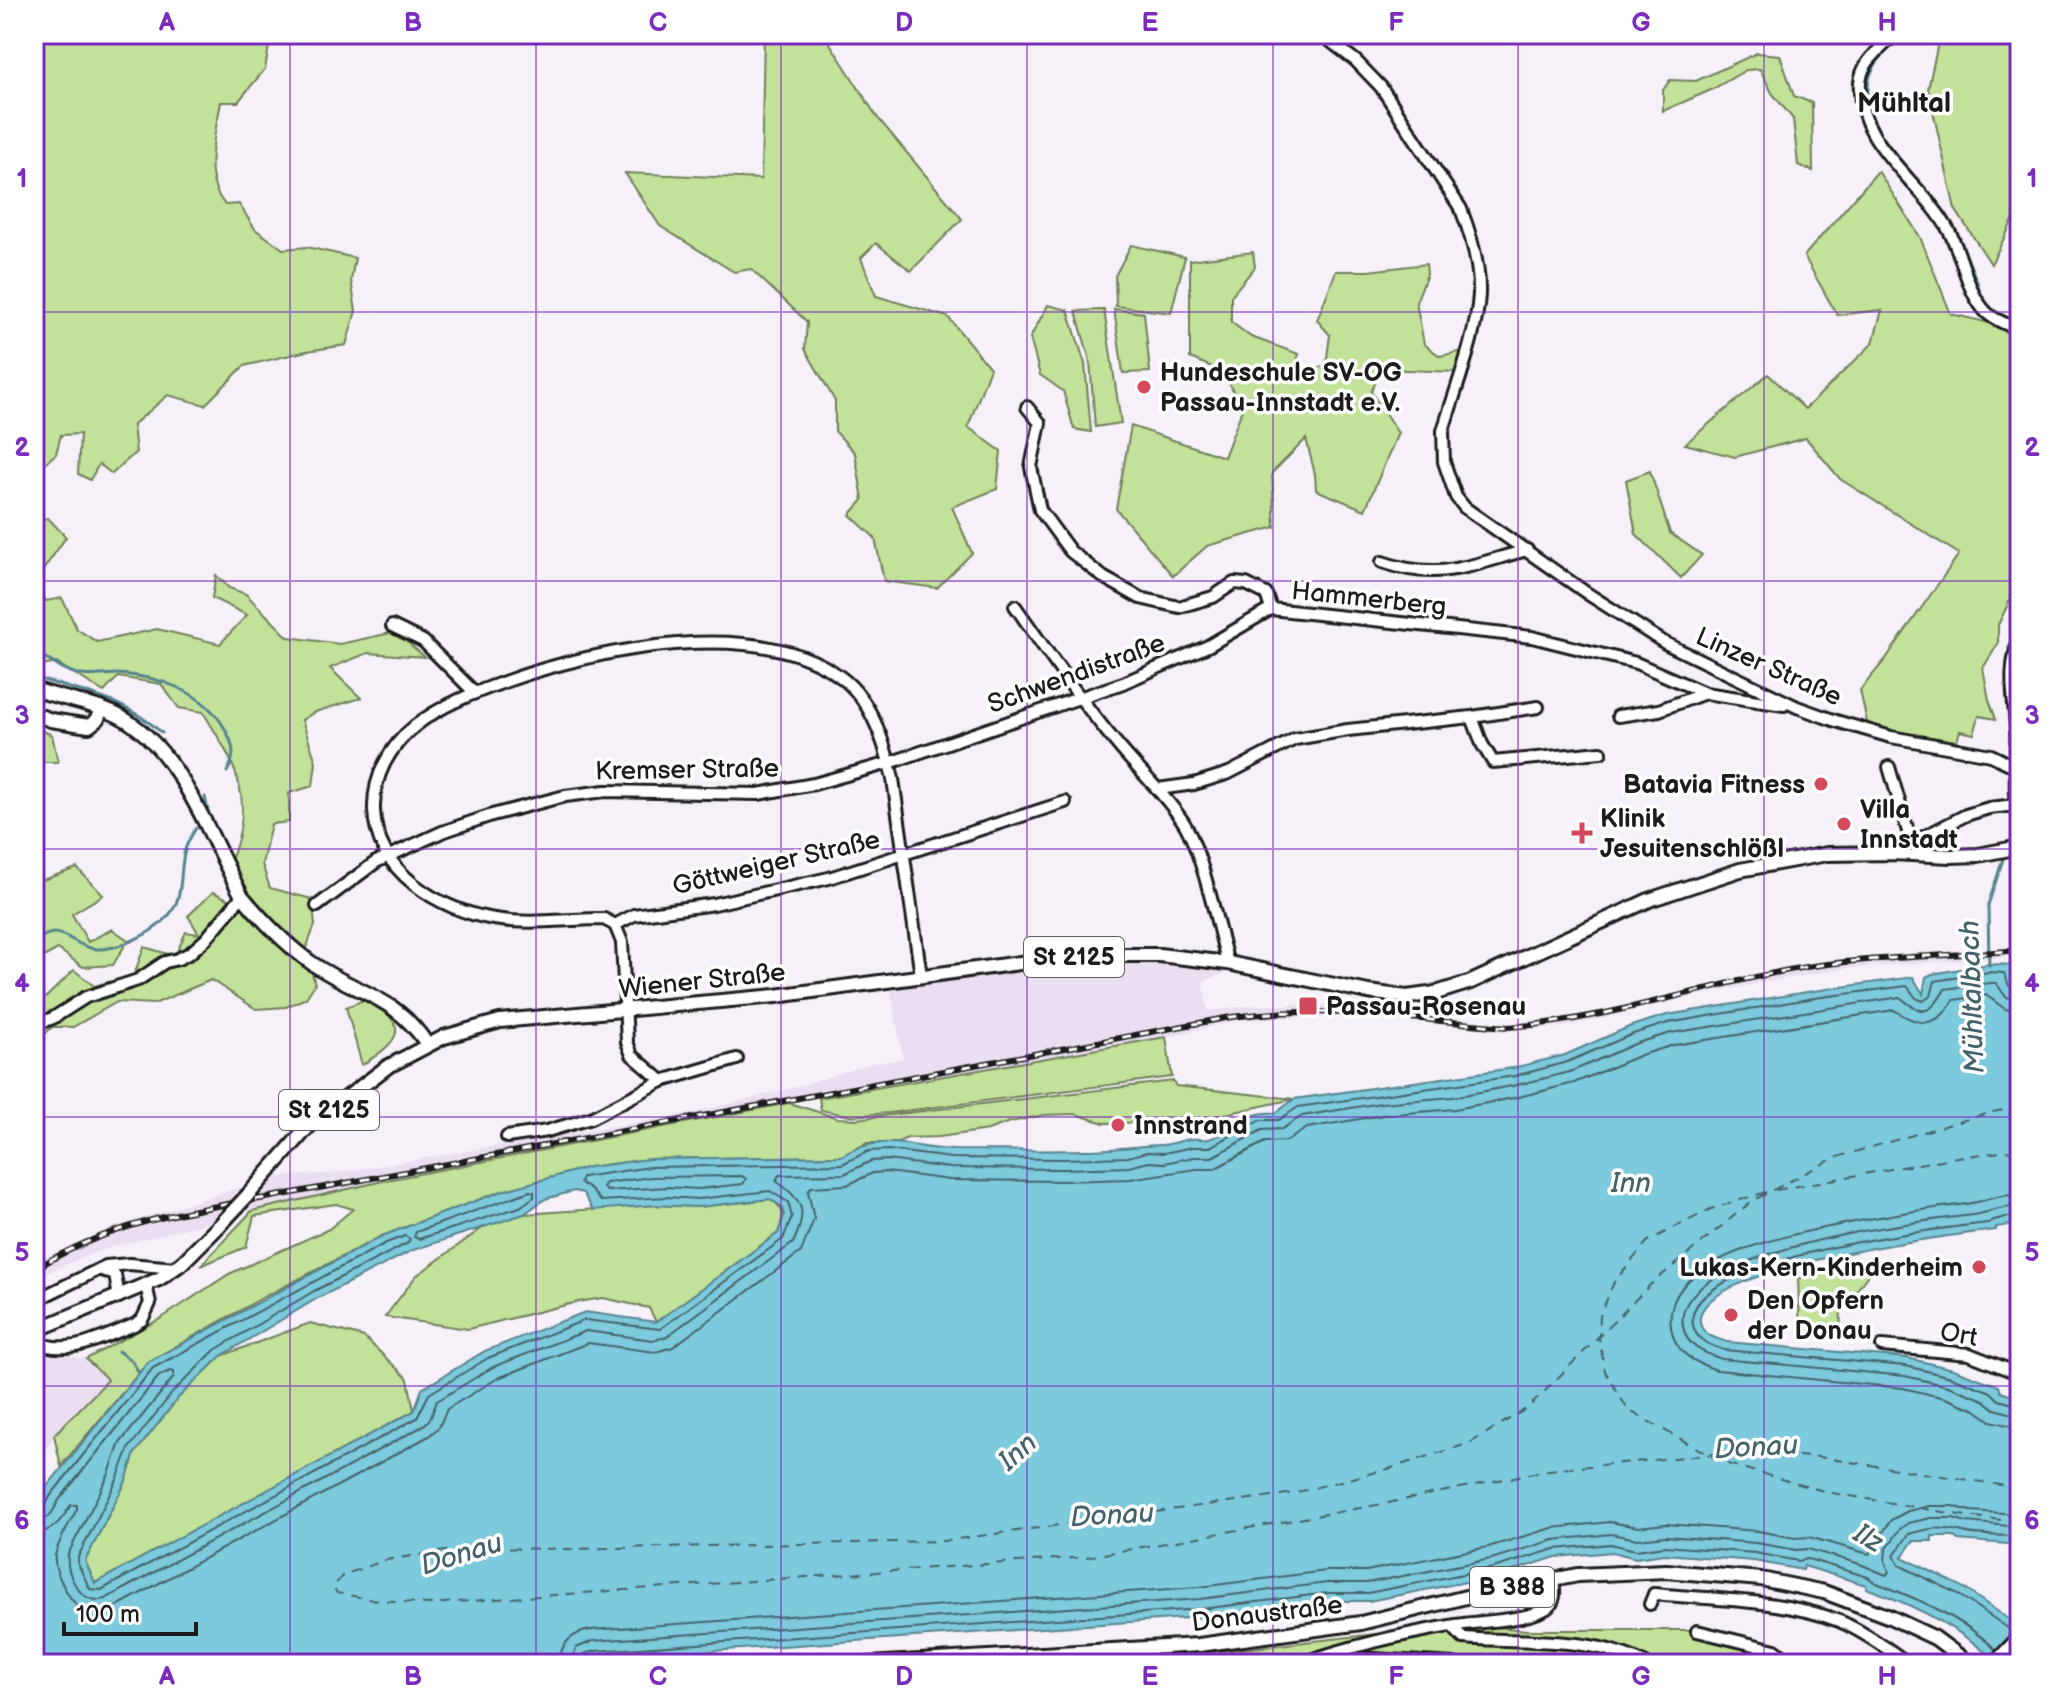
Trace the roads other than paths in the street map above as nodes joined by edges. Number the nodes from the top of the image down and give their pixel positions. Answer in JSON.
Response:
{"nodes":[{"id":1,"x":1321,"y":34,"type":"edge"},
{"id":2,"x":1895,"y":34,"type":"edge"},
{"id":3,"x":2020,"y":330,"type":"edge"},
{"id":4,"x":1027,"y":407,"type":"dead end"},
{"id":5,"x":1527,"y":550,"type":"junction"},
{"id":6,"x":1382,"y":562,"type":"dead end"},
{"id":7,"x":1015,"y":606,"type":"dead end"},
{"id":8,"x":1271,"y":609,"type":"junction"},
{"id":9,"x":392,"y":626,"type":"dead end"},
{"id":10,"x":2020,"y":639,"type":"edge"},
{"id":11,"x":34,"y":689,"type":"edge"},
{"id":12,"x":475,"y":693,"type":"junction"},
{"id":13,"x":1705,"y":693,"type":"junction"},
{"id":14,"x":1079,"y":697,"type":"junction"},
{"id":15,"x":1538,"y":707,"type":"dead end"},
{"id":16,"x":1797,"y":707,"type":"junction"},
{"id":17,"x":101,"y":708,"type":"junction"},
{"id":18,"x":34,"y":714,"type":"edge"},
{"id":19,"x":1618,"y":716,"type":"dead end"},
{"id":20,"x":1472,"y":717,"type":"junction"},
{"id":21,"x":1601,"y":752,"type":"dead end"},
{"id":22,"x":889,"y":763,"type":"junction"},
{"id":23,"x":1889,"y":767,"type":"dead end"},
{"id":24,"x":2016,"y":767,"type":"junction"},
{"id":25,"x":1158,"y":789,"type":"junction"},
{"id":26,"x":1065,"y":802,"type":"dead end"},
{"id":27,"x":2016,"y":805,"type":"junction"},
{"id":28,"x":2020,"y":821,"type":"edge"},
{"id":29,"x":1912,"y":845,"type":"junction"},
{"id":30,"x":2020,"y":847,"type":"edge"},
{"id":31,"x":1892,"y":853,"type":"junction"},
{"id":32,"x":903,"y":855,"type":"junction"},
{"id":33,"x":389,"y":856,"type":"junction"},
{"id":34,"x":242,"y":896,"type":"junction"},
{"id":35,"x":317,"y":906,"type":"dead end"},
{"id":36,"x":615,"y":925,"type":"junction"},
{"id":37,"x":1228,"y":963,"type":"junction"},
{"id":38,"x":921,"y":976,"type":"junction"},
{"id":39,"x":626,"y":1011,"type":"junction"},
{"id":40,"x":34,"y":1025,"type":"edge"},
{"id":41,"x":427,"y":1044,"type":"junction"},
{"id":42,"x":737,"y":1059,"type":"dead end"},
{"id":43,"x":662,"y":1081,"type":"junction"},
{"id":44,"x":507,"y":1137,"type":"dead end"},
{"id":45,"x":176,"y":1268,"type":"junction"},
{"id":46,"x":99,"y":1269,"type":"junction"},
{"id":47,"x":146,"y":1285,"type":"junction"},
{"id":48,"x":119,"y":1297,"type":"junction"},
{"id":49,"x":34,"y":1300,"type":"edge"},
{"id":50,"x":34,"y":1331,"type":"edge"},
{"id":51,"x":34,"y":1341,"type":"edge"},
{"id":52,"x":1882,"y":1346,"type":"dead end"},
{"id":53,"x":2020,"y":1359,"type":"edge"},
{"id":54,"x":1553,"y":1579,"type":"junction"},
{"id":55,"x":1650,"y":1604,"type":"dead end"},
{"id":56,"x":1452,"y":1626,"type":"junction"},
{"id":57,"x":1697,"y":1631,"type":"dead end"},
{"id":58,"x":2020,"y":1637,"type":"edge"},
{"id":59,"x":1996,"y":1662,"type":"edge"},
{"id":60,"x":868,"y":1664,"type":"edge"},
{"id":61,"x":1299,"y":1664,"type":"edge"},
{"id":62,"x":1331,"y":1664,"type":"edge"},
{"id":63,"x":1454,"y":1664,"type":"edge"},
{"id":64,"x":1646,"y":1664,"type":"edge"},
{"id":65,"x":1793,"y":1664,"type":"edge"},
{"id":66,"x":1908,"y":1664,"type":"edge"},
{"id":67,"x":1970,"y":1664,"type":"edge"}],
"edges":[{"from":1,"to":5,"type":"street","name":"Linzer Straße"},
{"from":2,"to":3,"type":"street"},
{"from":4,"to":8,"type":"street","name":"Hammerberg"},
{"from":5,"to":6,"type":"street"},
{"from":5,"to":16,"type":"street","name":"Linzer Straße"},
{"from":7,"to":14,"type":"street"},
{"from":8,"to":13,"type":"street","name":"Hammerberg"},
{"from":8,"to":14,"type":"street","name":"Schwendistraße"},
{"from":9,"to":12,"type":"street"},
{"from":10,"to":24,"type":"street"},
{"from":11,"to":17,"type":"main road"},
{"from":12,"to":22,"type":"street","name":"Göttweiger Straße"},
{"from":12,"to":33,"type":"street","name":"Göttweiger Straße"},
{"from":13,"to":16,"type":"street","name":"Hammerberg"},
{"from":13,"to":19,"type":"street","name":"Hammerberg"},
{"from":14,"to":22,"type":"street","name":"Schwendistraße"},
{"from":14,"to":25,"type":"street"},
{"from":15,"to":20,"type":"street"},
{"from":16,"to":24,"type":"street","name":"Linzer Straße"},
{"from":17,"to":18,"type":"main road"},
{"from":17,"to":34,"type":"main road"},
{"from":20,"to":21,"type":"street"},
{"from":20,"to":25,"type":"street"},
{"from":22,"to":32,"type":"street","name":"Göttweiger Straße"},
{"from":22,"to":33,"type":"street","name":"Kremser Straße"},
{"from":23,"to":29,"type":"street"},
{"from":24,"to":27,"type":"street"},
{"from":25,"to":37,"type":"street"},
{"from":26,"to":32,"type":"street"},
{"from":27,"to":28,"type":"street"},
{"from":27,"to":29,"type":"street"},
{"from":29,"to":31,"type":"street"},
{"from":30,"to":31,"type":"main road","number":"St 2125"},
{"from":31,"to":37,"type":"main road","name":"Wiener Straße","number":"St 2125"},
{"from":32,"to":36,"type":"street","name":"Göttweiger Straße"},
{"from":32,"to":38,"type":"street","name":"Göttweiger Straße"},
{"from":33,"to":35,"type":"street","name":"Kremser Straße"},
{"from":33,"to":36,"type":"street","name":"Göttweiger Straße"},
{"from":34,"to":40,"type":"street"},
{"from":34,"to":41,"type":"main road"},
{"from":36,"to":39,"type":"street"},
{"from":37,"to":38,"type":"main road","name":"Wiener Straße","number":"St 2125"},
{"from":38,"to":39,"type":"main road","name":"Wiener Straße","number":"St 2125"},
{"from":39,"to":41,"type":"main road","name":"Wiener Straße","number":"St 2125"},
{"from":39,"to":43,"type":"street"},
{"from":41,"to":45,"type":"main road","name":"Wiener Straße","number":"St 2125","bridge":true},
{"from":42,"to":43,"type":"street"},
{"from":43,"to":44,"type":"street"},
{"from":45,"to":46,"type":"street"},
{"from":45,"to":47,"type":"main road","name":"Wiener Straße","number":"St 2125"},
{"from":46,"to":48,"type":"street"},
{"from":46,"to":49,"type":"street"},
{"from":47,"to":48,"type":"main road","name":"Wiener Straße","number":"St 2125"},
{"from":47,"to":51,"type":"street"},
{"from":48,"to":50,"type":"main road","name":"Wiener Straße","number":"St 2125"},
{"from":52,"to":53,"type":"street","name":"Ort"},
{"from":54,"to":56,"type":"street"},
{"from":54,"to":60,"type":"main road","name":"Donaustraße","number":"B 388"},
{"from":54,"to":67,"type":"main road","name":"Donaustraße","number":"B 388"},
{"from":55,"to":66,"type":"street"},
{"from":56,"to":61,"type":"street"},
{"from":56,"to":64,"type":"street"},
{"from":57,"to":65,"type":"street"},
{"from":58,"to":59,"type":"main road"},
{"from":62,"to":63,"type":"street"}]}
